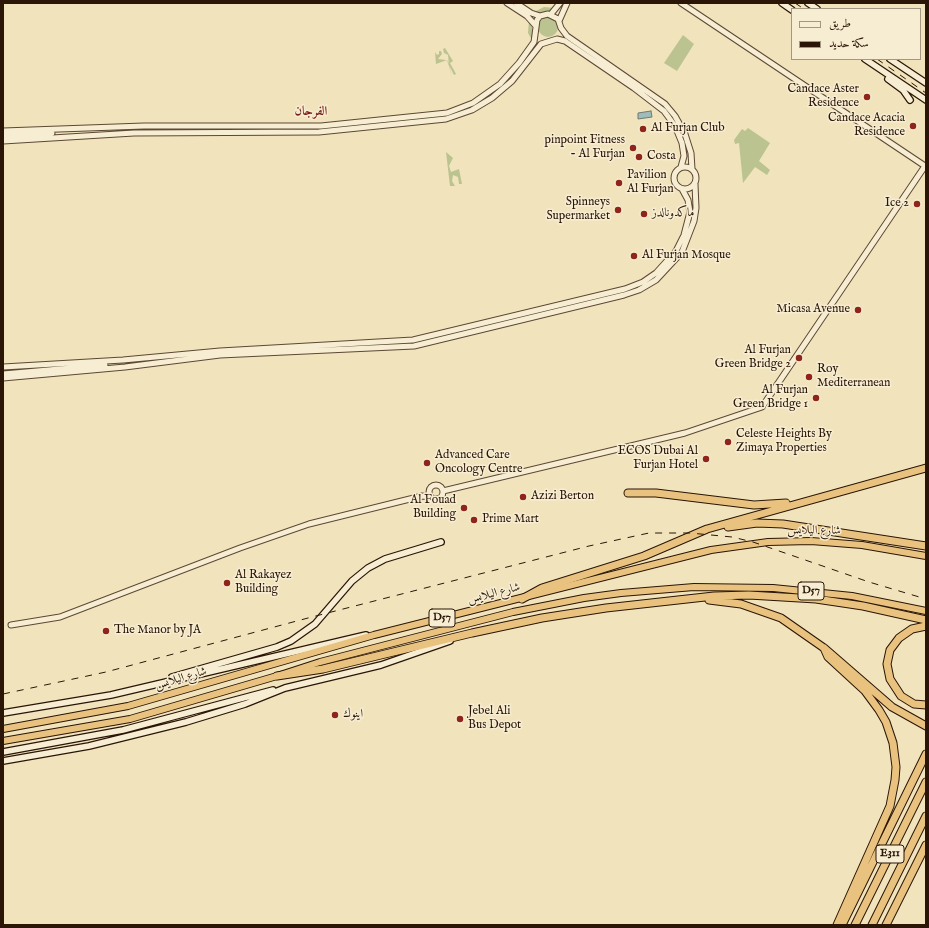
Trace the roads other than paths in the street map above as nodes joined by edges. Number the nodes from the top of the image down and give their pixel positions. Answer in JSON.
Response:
{"nodes":[{"id":1,"x":507,"y":3,"type":"edge"},
{"id":2,"x":516,"y":3,"type":"edge"},
{"id":3,"x":560,"y":3,"type":"edge"},
{"id":4,"x":568,"y":3,"type":"edge"},
{"id":5,"x":681,"y":3,"type":"edge"},
{"id":6,"x":782,"y":3,"type":"edge"},
{"id":7,"x":791,"y":9,"type":"edge"},
{"id":8,"x":551,"y":14,"type":"junction"},
{"id":9,"x":540,"y":16,"type":"junction"},
{"id":10,"x":560,"y":21,"type":"junction"},
{"id":11,"x":535,"y":25,"type":"junction"},
{"id":12,"x":561,"y":28,"type":"junction"},
{"id":13,"x":536,"y":32,"type":"junction"},
{"id":14,"x":555,"y":39,"type":"junction"},
{"id":15,"x":548,"y":40,"type":"junction"},
{"id":16,"x":867,"y":60,"type":"edge"},
{"id":17,"x":892,"y":60,"type":"edge"},
{"id":18,"x":879,"y":68,"type":"junction"},
{"id":19,"x":926,"y":83,"type":"edge"},
{"id":20,"x":910,"y":100,"type":"dead end"},
{"id":21,"x":926,"y":100,"type":"edge"},
{"id":22,"x":103,"y":128,"type":"junction"},
{"id":23,"x":3,"y":131,"type":"edge"},
{"id":24,"x":3,"y":136,"type":"edge"},
{"id":25,"x":3,"y":141,"type":"edge"},
{"id":26,"x":681,"y":167,"type":"junction"},
{"id":27,"x":692,"y":169,"type":"junction"},
{"id":28,"x":695,"y":184,"type":"junction"},
{"id":29,"x":682,"y":189,"type":"junction"},
{"id":30,"x":562,"y":307,"type":"junction"},
{"id":31,"x":123,"y":360,"type":"junction"},
{"id":32,"x":3,"y":367,"type":"edge"},
{"id":33,"x":3,"y":374,"type":"edge"},
{"id":34,"x":3,"y":378,"type":"edge"},
{"id":35,"x":926,"y":468,"type":"edge"},
{"id":36,"x":443,"y":491,"type":"junction"},
{"id":37,"x":430,"y":494,"type":"junction"},
{"id":38,"x":628,"y":494,"type":"dead end"},
{"id":39,"x":800,"y":503,"type":"junction"},
{"id":40,"x":687,"y":538,"type":"junction"},
{"id":41,"x":441,"y":542,"type":"dead end"},
{"id":42,"x":926,"y":546,"type":"edge"},
{"id":43,"x":926,"y":556,"type":"edge"},
{"id":44,"x":522,"y":599,"type":"junction"},
{"id":45,"x":677,"y":600,"type":"junction"},
{"id":46,"x":926,"y":611,"type":"edge"},
{"id":47,"x":926,"y":620,"type":"edge"},
{"id":48,"x":11,"y":624,"type":"dead end"},
{"id":49,"x":926,"y":626,"type":"edge"},
{"id":50,"x":472,"y":633,"type":"junction"},
{"id":51,"x":374,"y":635,"type":"junction"},
{"id":52,"x":824,"y":648,"type":"junction"},
{"id":53,"x":277,"y":676,"type":"junction"},
{"id":54,"x":154,"y":685,"type":"junction"},
{"id":55,"x":279,"y":690,"type":"junction"},
{"id":56,"x":926,"y":705,"type":"edge"},
{"id":57,"x":3,"y":713,"type":"edge"},
{"id":58,"x":926,"y":726,"type":"edge"},
{"id":59,"x":3,"y":729,"type":"edge"},
{"id":60,"x":3,"y":741,"type":"edge"},
{"id":61,"x":3,"y":752,"type":"edge"},
{"id":62,"x":926,"y":754,"type":"edge"},
{"id":63,"x":38,"y":756,"type":"junction"},
{"id":64,"x":3,"y":758,"type":"edge"},
{"id":65,"x":3,"y":762,"type":"edge"},
{"id":66,"x":926,"y":782,"type":"edge"},
{"id":67,"x":926,"y":816,"type":"edge"},
{"id":68,"x":925,"y":848,"type":"edge"},
{"id":69,"x":837,"y":925,"type":"edge"},
{"id":70,"x":842,"y":925,"type":"edge"},
{"id":71,"x":855,"y":925,"type":"edge"},
{"id":72,"x":872,"y":925,"type":"edge"},
{"id":73,"x":886,"y":925,"type":"edge"}],
"edges":[{"from":1,"to":11,"type":"street"},
{"from":2,"to":9,"type":"street"},
{"from":3,"to":8,"type":"street"},
{"from":4,"to":10,"type":"street"},
{"from":5,"to":36,"type":"street"},
{"from":6,"to":7,"type":"main road"},
{"from":8,"to":9,"type":"street"},
{"from":8,"to":10,"type":"street"},
{"from":9,"to":11,"type":"street"},
{"from":10,"to":12,"type":"street"},
{"from":11,"to":13,"type":"street"},
{"from":12,"to":14,"type":"street"},
{"from":12,"to":27,"type":"street"},
{"from":13,"to":15,"type":"street"},
{"from":13,"to":22,"type":"street"},
{"from":14,"to":15,"type":"street"},
{"from":14,"to":26,"type":"street"},
{"from":15,"to":25,"type":"street"},
{"from":16,"to":18,"type":"main road"},
{"from":17,"to":19,"type":"main road"},
{"from":18,"to":20,"type":"main road"},
{"from":18,"to":21,"type":"main road"},
{"from":22,"to":23,"type":"street"},
{"from":22,"to":24,"type":"street"},
{"from":26,"to":27,"type":"street"},
{"from":26,"to":29,"type":"street"},
{"from":27,"to":28,"type":"street"},
{"from":28,"to":29,"type":"street"},
{"from":28,"to":30,"type":"street"},
{"from":29,"to":30,"type":"street"},
{"from":30,"to":31,"type":"street"},
{"from":30,"to":34,"type":"street"},
{"from":31,"to":32,"type":"street"},
{"from":31,"to":33,"type":"street"},
{"from":35,"to":39,"type":"highway"},
{"from":36,"to":37,"type":"street"},
{"from":36,"to":37,"type":"street"},
{"from":37,"to":48,"type":"street"},
{"from":38,"to":39,"type":"highway"},
{"from":39,"to":40,"type":"highway"},
{"from":40,"to":42,"type":"highway"},
{"from":40,"to":44,"type":"highway"},
{"from":41,"to":54,"type":"main road"},
{"from":43,"to":44,"type":"highway","name":"شارع اليلايس","number":"D57"},
{"from":44,"to":51,"type":"highway","name":"شارع اليلايس","number":"D57"},
{"from":45,"to":47,"type":"highway"},
{"from":45,"to":50,"type":"highway"},
{"from":45,"to":52,"type":"highway"},
{"from":46,"to":53,"type":"highway","name":"شارع اليلايس","number":"D57"},
{"from":49,"to":56,"type":"highway"},
{"from":50,"to":53,"type":"highway"},
{"from":50,"to":55,"type":"main road"},
{"from":51,"to":54,"type":"main road"},
{"from":51,"to":59,"type":"highway","name":"شارع اليلايس","number":"D57"},
{"from":52,"to":58,"type":"highway"},
{"from":52,"to":69,"type":"highway"},
{"from":53,"to":60,"type":"highway","name":"شارع اليلايس","number":"D57"},
{"from":54,"to":57,"type":"main road"},
{"from":55,"to":61,"type":"main road"},
{"from":55,"to":63,"type":"main road"},
{"from":62,"to":70,"type":"highway"},
{"from":63,"to":64,"type":"main road"},
{"from":63,"to":65,"type":"main road"},
{"from":66,"to":71,"type":"highway","number":"E311"},
{"from":67,"to":72,"type":"highway","number":"E311"},
{"from":68,"to":73,"type":"highway"}]}
